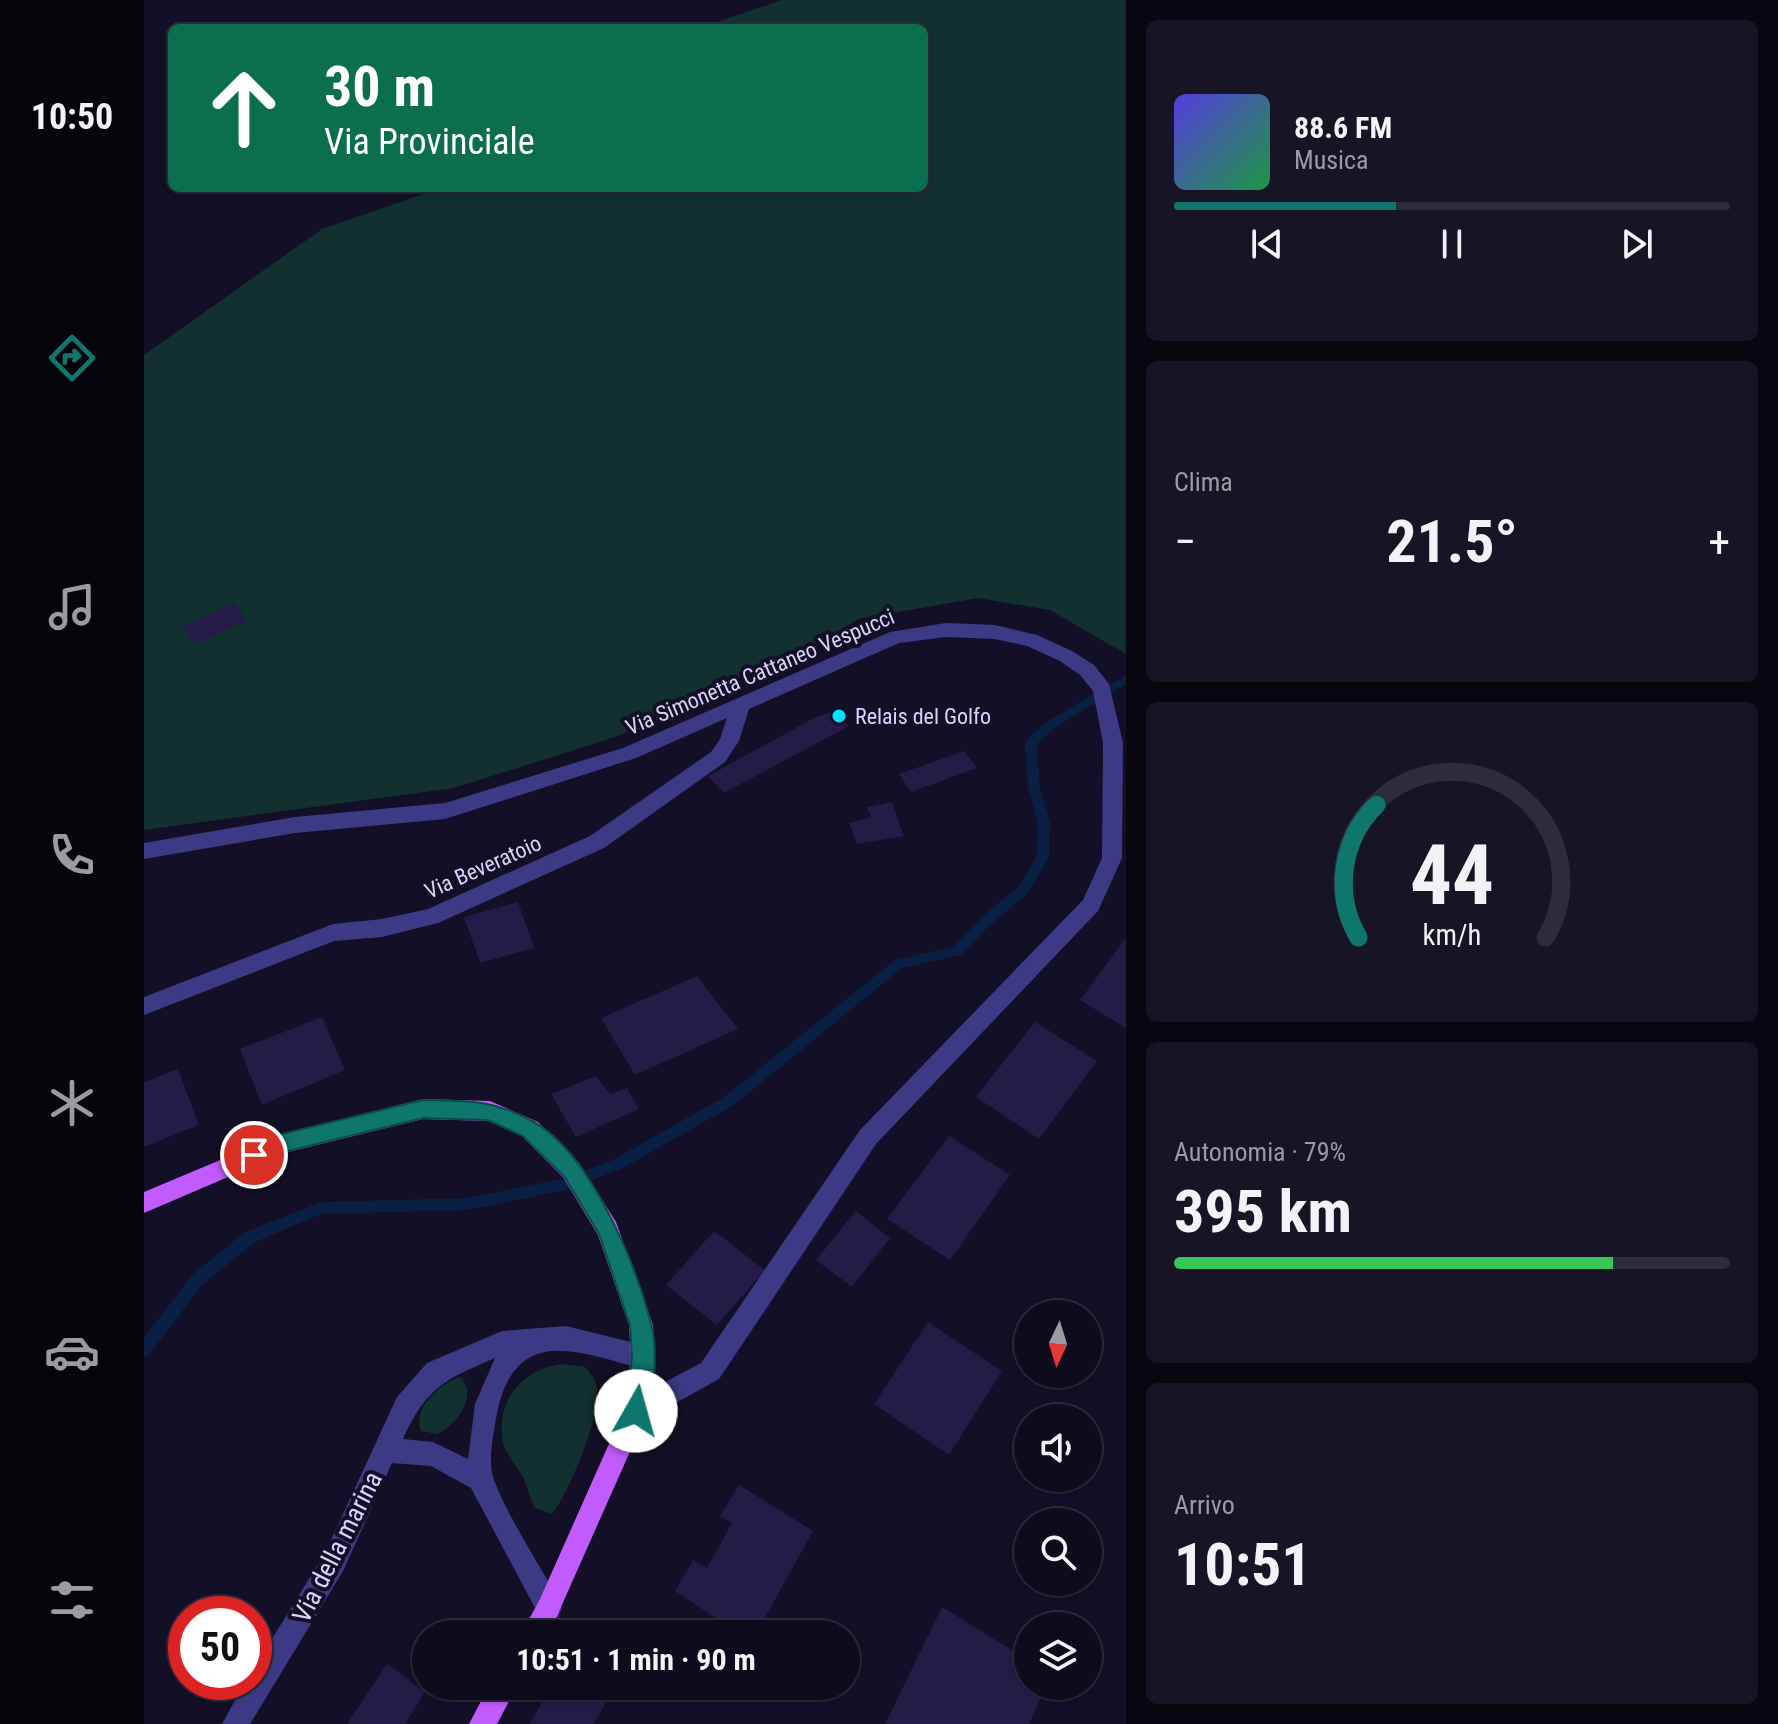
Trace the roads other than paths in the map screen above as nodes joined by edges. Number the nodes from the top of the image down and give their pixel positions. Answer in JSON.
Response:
{"nodes":[{"id":1,"x":742,"y":703,"type":"junction"},
{"id":2,"x":1126,"y":716,"type":"edge"},
{"id":3,"x":1113,"y":743,"type":"junction"},
{"id":4,"x":144,"y":851,"type":"edge"},
{"id":5,"x":144,"y":1006,"type":"edge"},
{"id":6,"x":144,"y":1203,"type":"edge"},
{"id":7,"x":534,"y":1340,"type":"junction"},
{"id":8,"x":643,"y":1357,"type":"junction"},
{"id":9,"x":636,"y":1411,"type":"junction"},
{"id":10,"x":385,"y":1450,"type":"junction"},
{"id":11,"x":480,"y":1479,"type":"junction"},
{"id":12,"x":549,"y":1608,"type":"junction"},
{"id":13,"x":542,"y":1620,"type":"edge"},
{"id":14,"x":496,"y":1700,"type":"edge"},
{"id":15,"x":235,"y":1724,"type":"edge"},
{"id":16,"x":482,"y":1724,"type":"edge"}],
"edges":[{"from":1,"to":3,"type":"street","name":"Via Simonetta Cattaneo Vespucci"},
{"from":1,"to":4,"type":"street","name":"Via Simonetta Cattaneo Vespucci"},
{"from":1,"to":5,"type":"street","name":"Via Beveratoio"},
{"from":2,"to":3,"type":"street"},
{"from":3,"to":9,"type":"street","name":"Via Simonetta Cattaneo Vespucci"},
{"from":6,"to":8,"type":"main road"},
{"from":7,"to":8,"type":"street","name":"Via della marina"},
{"from":7,"to":10,"type":"street","name":"Via della marina"},
{"from":7,"to":11,"type":"street"},
{"from":8,"to":9,"type":"main road"},
{"from":9,"to":12,"type":"main road"},
{"from":10,"to":11,"type":"street"},
{"from":10,"to":15,"type":"street","name":"Via della marina"},
{"from":11,"to":12,"type":"street"},
{"from":12,"to":13,"type":"main road"},
{"from":14,"to":16,"type":"main road"}]}
